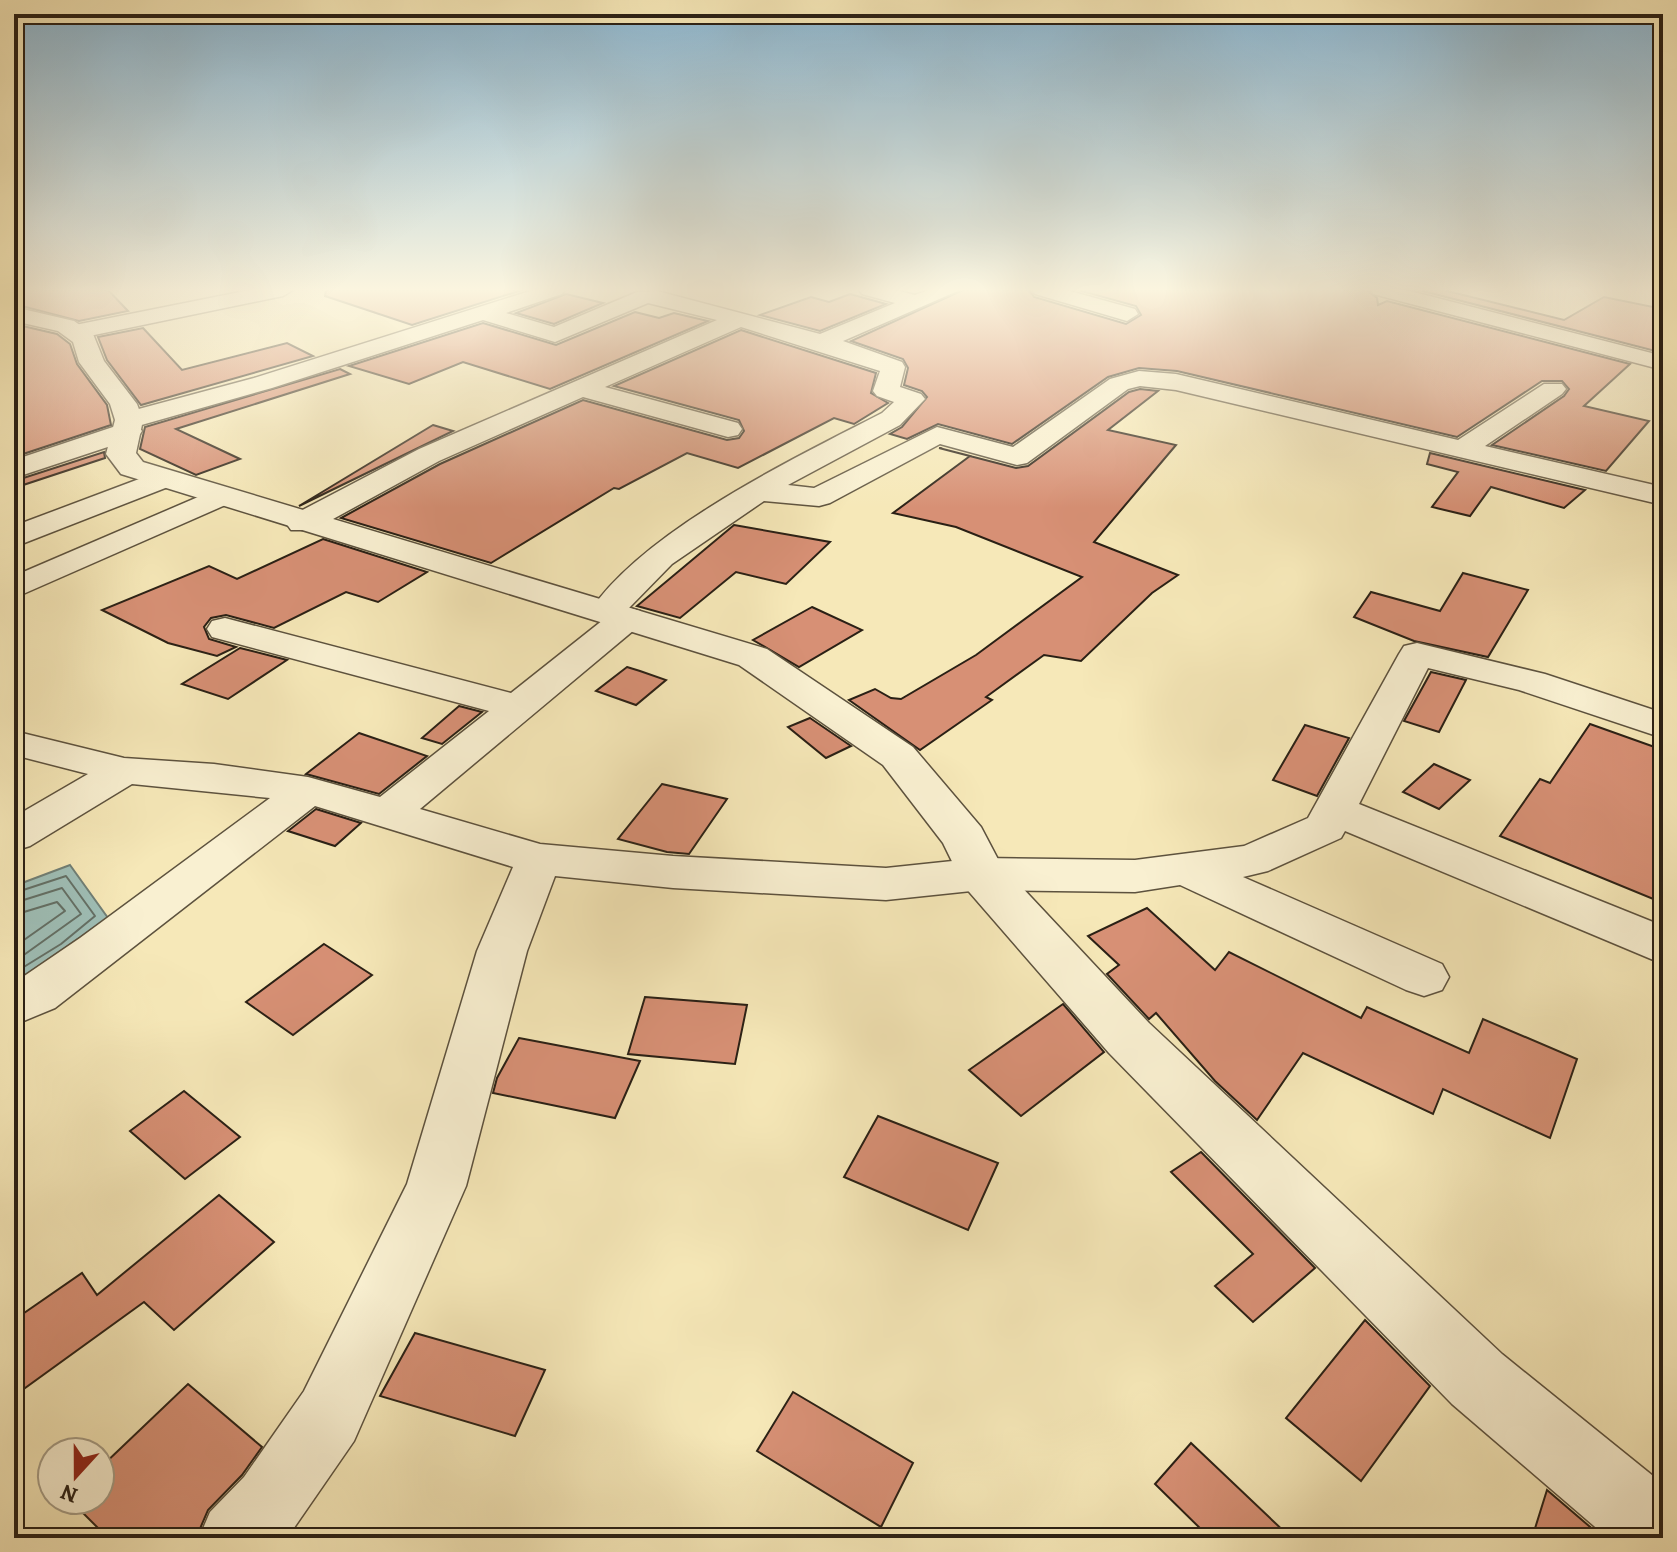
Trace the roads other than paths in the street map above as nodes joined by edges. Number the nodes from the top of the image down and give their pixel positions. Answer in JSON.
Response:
{"nodes":[{"id":1,"x":92,"y":362,"type":"edge"},
{"id":2,"x":322,"y":362,"type":"edge"},
{"id":3,"x":642,"y":362,"type":"edge"},
{"id":4,"x":880,"y":362,"type":"edge"},
{"id":5,"x":583,"y":389,"type":"junction"},
{"id":6,"x":1553,"y":389,"type":"dead end"},
{"id":7,"x":128,"y":425,"type":"junction"},
{"id":8,"x":728,"y":429,"type":"dead end"},
{"id":9,"x":1459,"y":451,"type":"junction"},
{"id":10,"x":17,"y":466,"type":"edge"},
{"id":11,"x":163,"y":479,"type":"junction"},
{"id":12,"x":758,"y":492,"type":"junction"},
{"id":13,"x":1663,"y":496,"type":"edge"},
{"id":14,"x":219,"y":497,"type":"junction"},
{"id":15,"x":302,"y":523,"type":"junction"},
{"id":16,"x":14,"y":537,"type":"edge"},
{"id":17,"x":14,"y":588,"type":"edge"},
{"id":18,"x":617,"y":614,"type":"junction"},
{"id":19,"x":225,"y":629,"type":"dead end"},
{"id":20,"x":518,"y":707,"type":"junction"},
{"id":21,"x":1663,"y":726,"type":"edge"},
{"id":22,"x":14,"y":743,"type":"edge"},
{"id":23,"x":124,"y":771,"type":"junction"},
{"id":24,"x":308,"y":790,"type":"junction"},
{"id":25,"x":1333,"y":810,"type":"junction"},
{"id":26,"x":387,"y":814,"type":"junction"},
{"id":27,"x":14,"y":836,"type":"edge"},
{"id":28,"x":539,"y":859,"type":"junction"},
{"id":29,"x":1184,"y":869,"type":"junction"},
{"id":30,"x":981,"y":874,"type":"junction"},
{"id":31,"x":1663,"y":946,"type":"edge"},
{"id":32,"x":1424,"y":977,"type":"dead end"},
{"id":33,"x":14,"y":1005,"type":"edge"},
{"id":34,"x":1663,"y":1534,"type":"edge"},
{"id":35,"x":236,"y":1538,"type":"edge"}],
"edges":[{"from":1,"to":7,"type":"street"},
{"from":2,"to":7,"type":"street"},
{"from":3,"to":5,"type":"street"},
{"from":4,"to":12,"type":"street"},
{"from":5,"to":8,"type":"street"},
{"from":5,"to":15,"type":"street"},
{"from":6,"to":9,"type":"street"},
{"from":7,"to":10,"type":"street"},
{"from":7,"to":11,"type":"street"},
{"from":9,"to":12,"type":"street"},
{"from":9,"to":13,"type":"street"},
{"from":11,"to":14,"type":"street"},
{"from":11,"to":16,"type":"street"},
{"from":12,"to":18,"type":"street"},
{"from":14,"to":15,"type":"street"},
{"from":14,"to":17,"type":"street"},
{"from":15,"to":18,"type":"street"},
{"from":18,"to":20,"type":"street"},
{"from":18,"to":30,"type":"street"},
{"from":19,"to":20,"type":"street"},
{"from":20,"to":26,"type":"street"},
{"from":21,"to":25,"type":"street"},
{"from":22,"to":23,"type":"street"},
{"from":23,"to":24,"type":"street"},
{"from":23,"to":27,"type":"street"},
{"from":24,"to":26,"type":"street"},
{"from":24,"to":33,"type":"street"},
{"from":25,"to":29,"type":"street"},
{"from":25,"to":31,"type":"street"},
{"from":26,"to":28,"type":"street"},
{"from":28,"to":30,"type":"street"},
{"from":28,"to":35,"type":"street"},
{"from":29,"to":30,"type":"street"},
{"from":29,"to":32,"type":"street"},
{"from":30,"to":34,"type":"street"}]}
